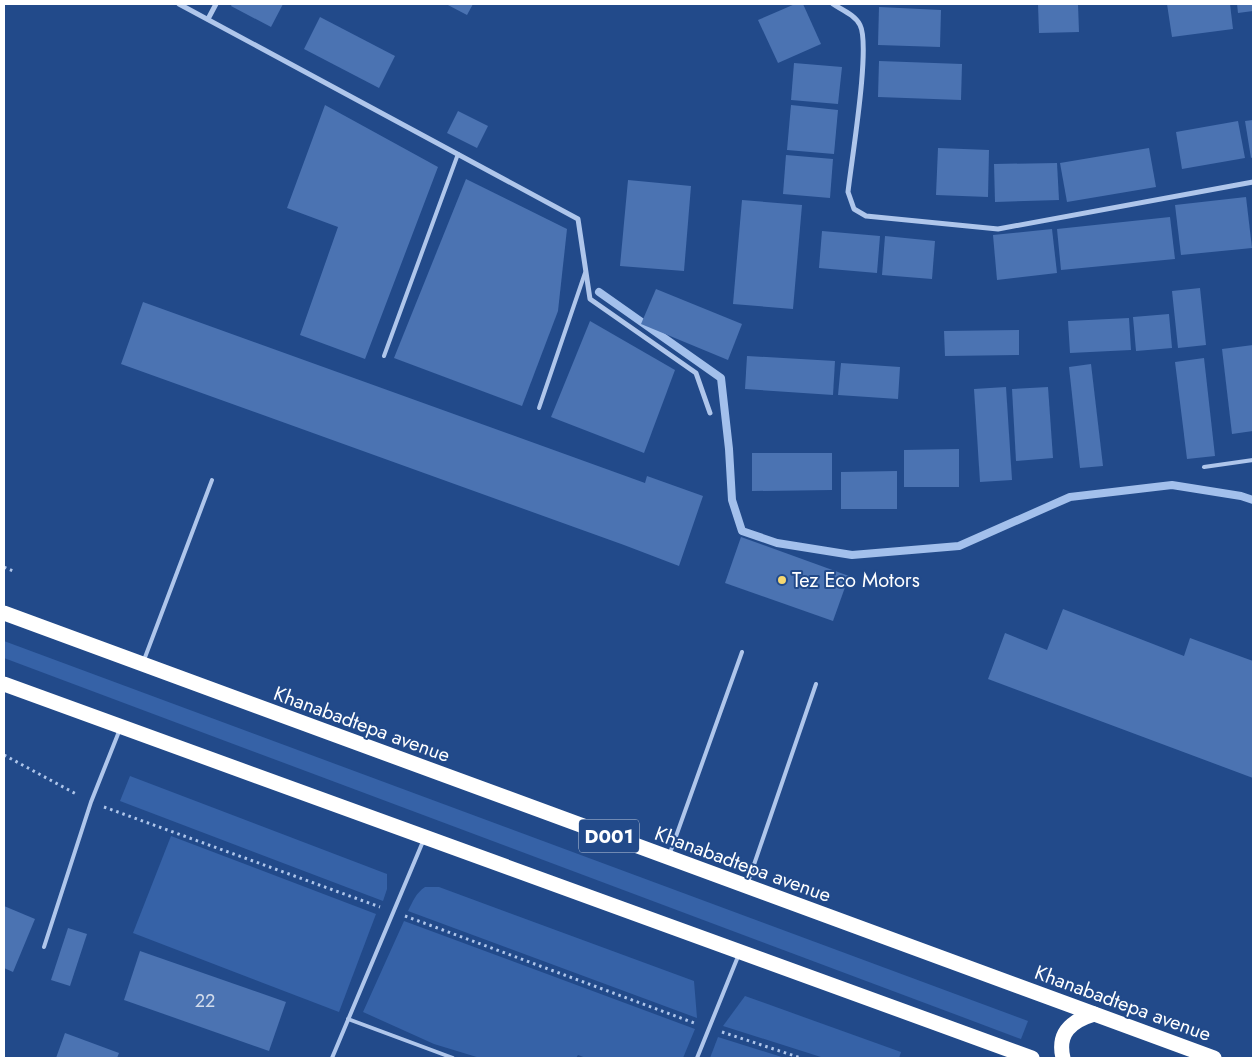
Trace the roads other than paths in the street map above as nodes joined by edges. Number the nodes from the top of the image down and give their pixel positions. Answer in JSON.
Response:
{"nodes":[{"id":1,"x":179,"y":4,"type":"edge"},
{"id":2,"x":216,"y":4,"type":"edge"},
{"id":3,"x":834,"y":4,"type":"edge"},
{"id":4,"x":208,"y":19,"type":"junction"},
{"id":5,"x":458,"y":154,"type":"junction"},
{"id":6,"x":1253,"y":182,"type":"edge"},
{"id":7,"x":586,"y":272,"type":"junction"},
{"id":8,"x":384,"y":356,"type":"dead end"},
{"id":9,"x":539,"y":408,"type":"dead end"},
{"id":10,"x":710,"y":413,"type":"dead end"},
{"id":11,"x":1253,"y":460,"type":"edge"},
{"id":12,"x":1204,"y":467,"type":"dead end"},
{"id":13,"x":212,"y":480,"type":"dead end"},
{"id":14,"x":4,"y":614,"type":"edge"},
{"id":15,"x":742,"y":652,"type":"dead end"},
{"id":16,"x":143,"y":665,"type":"junction"},
{"id":17,"x":816,"y":684,"type":"dead end"},
{"id":18,"x":5,"y":686,"type":"edge"},
{"id":19,"x":121,"y":727,"type":"junction"},
{"id":20,"x":425,"y":837,"type":"junction"},
{"id":21,"x":668,"y":858,"type":"junction"},
{"id":22,"x":746,"y":886,"type":"junction"},
{"id":23,"x":44,"y":948,"type":"dead end"},
{"id":24,"x":740,"y":952,"type":"junction"},
{"id":25,"x":1094,"y":1014,"type":"junction"},
{"id":26,"x":348,"y":1019,"type":"junction"},
{"id":27,"x":332,"y":1058,"type":"edge"},
{"id":28,"x":453,"y":1058,"type":"edge"},
{"id":29,"x":697,"y":1058,"type":"edge"},
{"id":30,"x":1032,"y":1058,"type":"edge"},
{"id":31,"x":1063,"y":1058,"type":"edge"},
{"id":32,"x":1214,"y":1058,"type":"edge"}],
"edges":[{"from":1,"to":4,"type":"street"},
{"from":2,"to":4,"type":"street"},
{"from":3,"to":6,"type":"street"},
{"from":4,"to":5,"type":"street"},
{"from":5,"to":7,"type":"street"},
{"from":5,"to":8,"type":"lane"},
{"from":7,"to":9,"type":"lane"},
{"from":7,"to":10,"type":"street"},
{"from":11,"to":12,"type":"lane"},
{"from":13,"to":16,"type":"lane"},
{"from":14,"to":16,"type":"highway","name":"Khanabadtepa avenue","number":"D001"},
{"from":15,"to":21,"type":"lane"},
{"from":16,"to":21,"type":"highway","name":"Khanabadtepa avenue","number":"D001"},
{"from":17,"to":22,"type":"lane"},
{"from":18,"to":19,"type":"highway"},
{"from":19,"to":20,"type":"highway"},
{"from":19,"to":23,"type":"lane"},
{"from":20,"to":24,"type":"highway"},
{"from":20,"to":26,"type":"lane"},
{"from":21,"to":22,"type":"highway","name":"Khanabadtepa avenue","number":"D001"},
{"from":22,"to":25,"type":"highway","name":"Khanabadtepa avenue","number":"D001"},
{"from":24,"to":29,"type":"lane"},
{"from":24,"to":30,"type":"highway"},
{"from":25,"to":31,"type":"highway"},
{"from":25,"to":32,"type":"highway","name":"Khanabadtepa avenue","number":"D001"},
{"from":26,"to":27,"type":"lane"},
{"from":26,"to":28,"type":"lane"}]}
